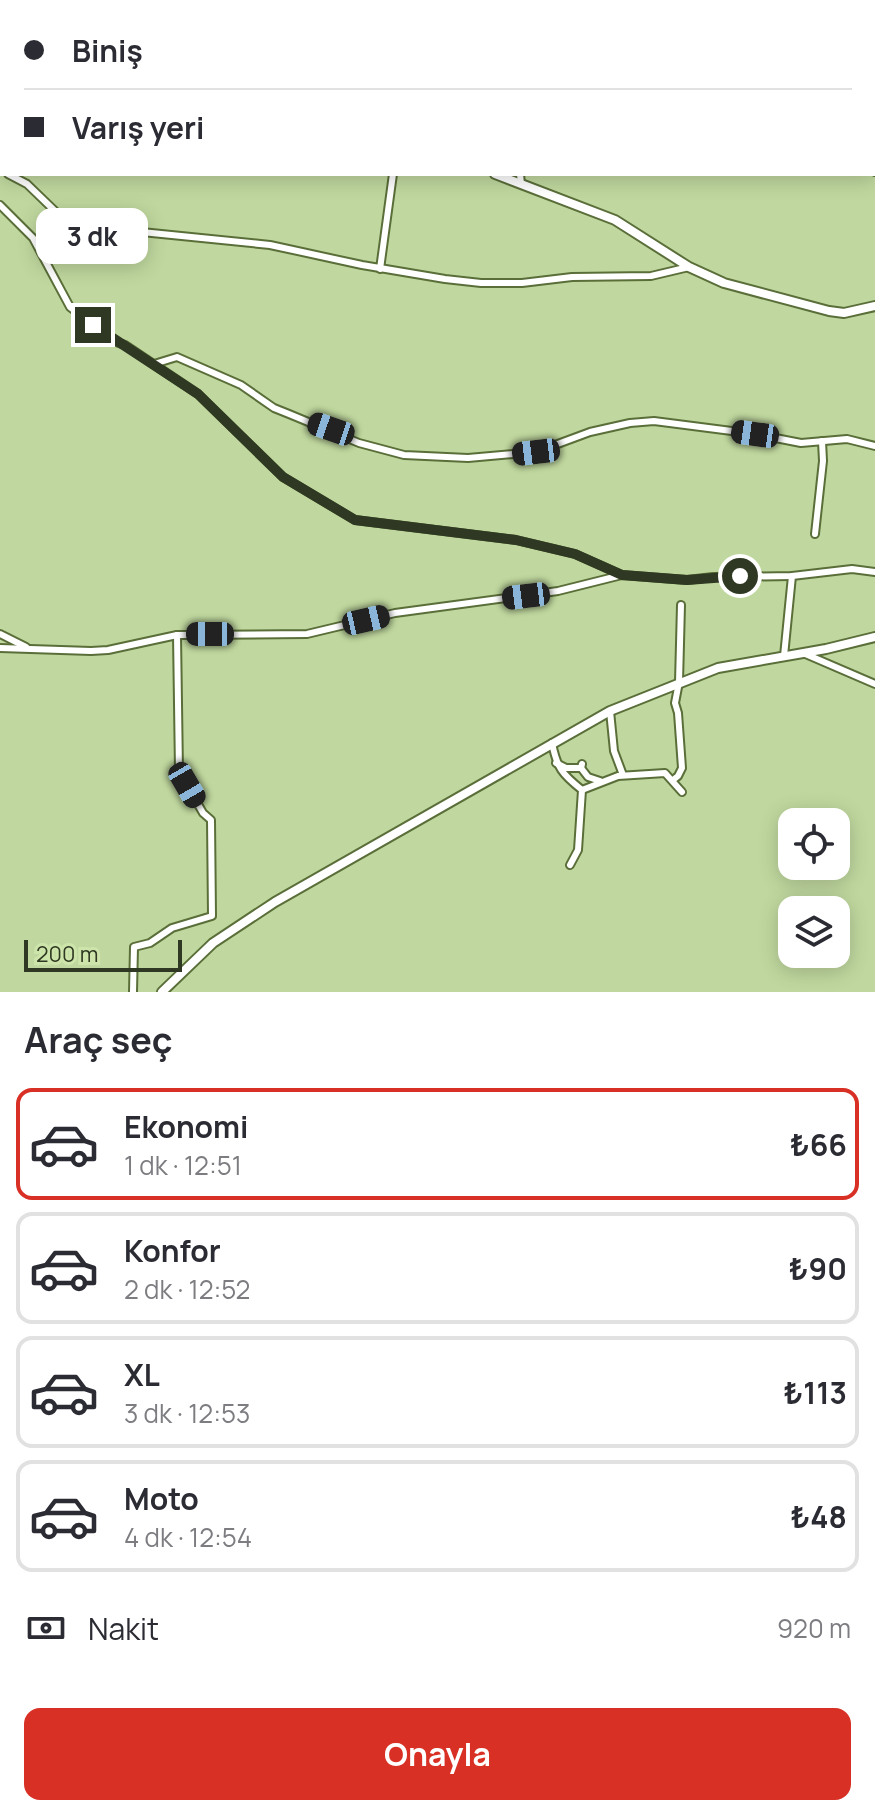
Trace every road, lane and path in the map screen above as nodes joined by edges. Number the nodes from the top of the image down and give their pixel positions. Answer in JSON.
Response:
{"nodes":[{"id":1,"x":12,"y":176,"type":"edge"},
{"id":2,"x":393,"y":176,"type":"edge"},
{"id":3,"x":521,"y":179,"type":"edge"},
{"id":4,"x":0,"y":205,"type":"edge"},
{"id":5,"x":689,"y":267,"type":"junction"},
{"id":6,"x":380,"y":269,"type":"junction"},
{"id":7,"x":875,"y":306,"type":"edge"},
{"id":8,"x":154,"y":364,"type":"junction"},
{"id":9,"x":822,"y":441,"type":"junction"},
{"id":10,"x":875,"y":446,"type":"edge"},
{"id":11,"x":815,"y":534,"type":"dead end"},
{"id":12,"x":875,"y":572,"type":"edge"},
{"id":13,"x":622,"y":575,"type":"junction"},
{"id":14,"x":792,"y":576,"type":"junction"},
{"id":15,"x":681,"y":605,"type":"dead end"},
{"id":16,"x":0,"y":634,"type":"edge"},
{"id":17,"x":177,"y":635,"type":"junction"},
{"id":18,"x":875,"y":637,"type":"edge"},
{"id":19,"x":0,"y":648,"type":"edge"},
{"id":20,"x":30,"y":648,"type":"junction"},
{"id":21,"x":803,"y":653,"type":"junction"},
{"id":22,"x":784,"y":656,"type":"junction"},
{"id":23,"x":679,"y":682,"type":"junction"},
{"id":24,"x":875,"y":684,"type":"edge"},
{"id":25,"x":610,"y":711,"type":"junction"},
{"id":26,"x":552,"y":743,"type":"junction"},
{"id":27,"x":556,"y":763,"type":"junction"},
{"id":28,"x":623,"y":775,"type":"junction"},
{"id":29,"x":673,"y":780,"type":"junction"},
{"id":30,"x":602,"y":782,"type":"junction"},
{"id":31,"x":582,"y":790,"type":"junction"},
{"id":32,"x":682,"y":792,"type":"dead end"},
{"id":33,"x":570,"y":865,"type":"dead end"},
{"id":34,"x":133,"y":992,"type":"edge"},
{"id":35,"x":162,"y":992,"type":"edge"}],
"edges":[{"from":1,"to":6,"type":"street"},
{"from":2,"to":6,"type":"street"},
{"from":3,"to":5,"type":"street"},
{"from":4,"to":8,"type":"street"},
{"from":5,"to":6,"type":"street"},
{"from":5,"to":7,"type":"street"},
{"from":8,"to":9,"type":"street"},
{"from":8,"to":13,"type":"street"},
{"from":9,"to":10,"type":"street"},
{"from":9,"to":11,"type":"street"},
{"from":12,"to":14,"type":"street"},
{"from":13,"to":14,"type":"street"},
{"from":13,"to":17,"type":"street"},
{"from":14,"to":22,"type":"street"},
{"from":15,"to":23,"type":"street"},
{"from":16,"to":20,"type":"street"},
{"from":17,"to":20,"type":"street"},
{"from":17,"to":34,"type":"street"},
{"from":18,"to":21,"type":"street"},
{"from":19,"to":20,"type":"street"},
{"from":21,"to":22,"type":"street"},
{"from":21,"to":24,"type":"street"},
{"from":22,"to":23,"type":"street"},
{"from":23,"to":25,"type":"street"},
{"from":23,"to":29,"type":"street"},
{"from":25,"to":26,"type":"street"},
{"from":25,"to":28,"type":"street"},
{"from":26,"to":27,"type":"street"},
{"from":26,"to":35,"type":"street"},
{"from":27,"to":30,"type":"street"},
{"from":27,"to":31,"type":"street"},
{"from":28,"to":29,"type":"street"},
{"from":28,"to":30,"type":"street"},
{"from":29,"to":32,"type":"street"},
{"from":30,"to":31,"type":"street"},
{"from":31,"to":33,"type":"street"}]}
